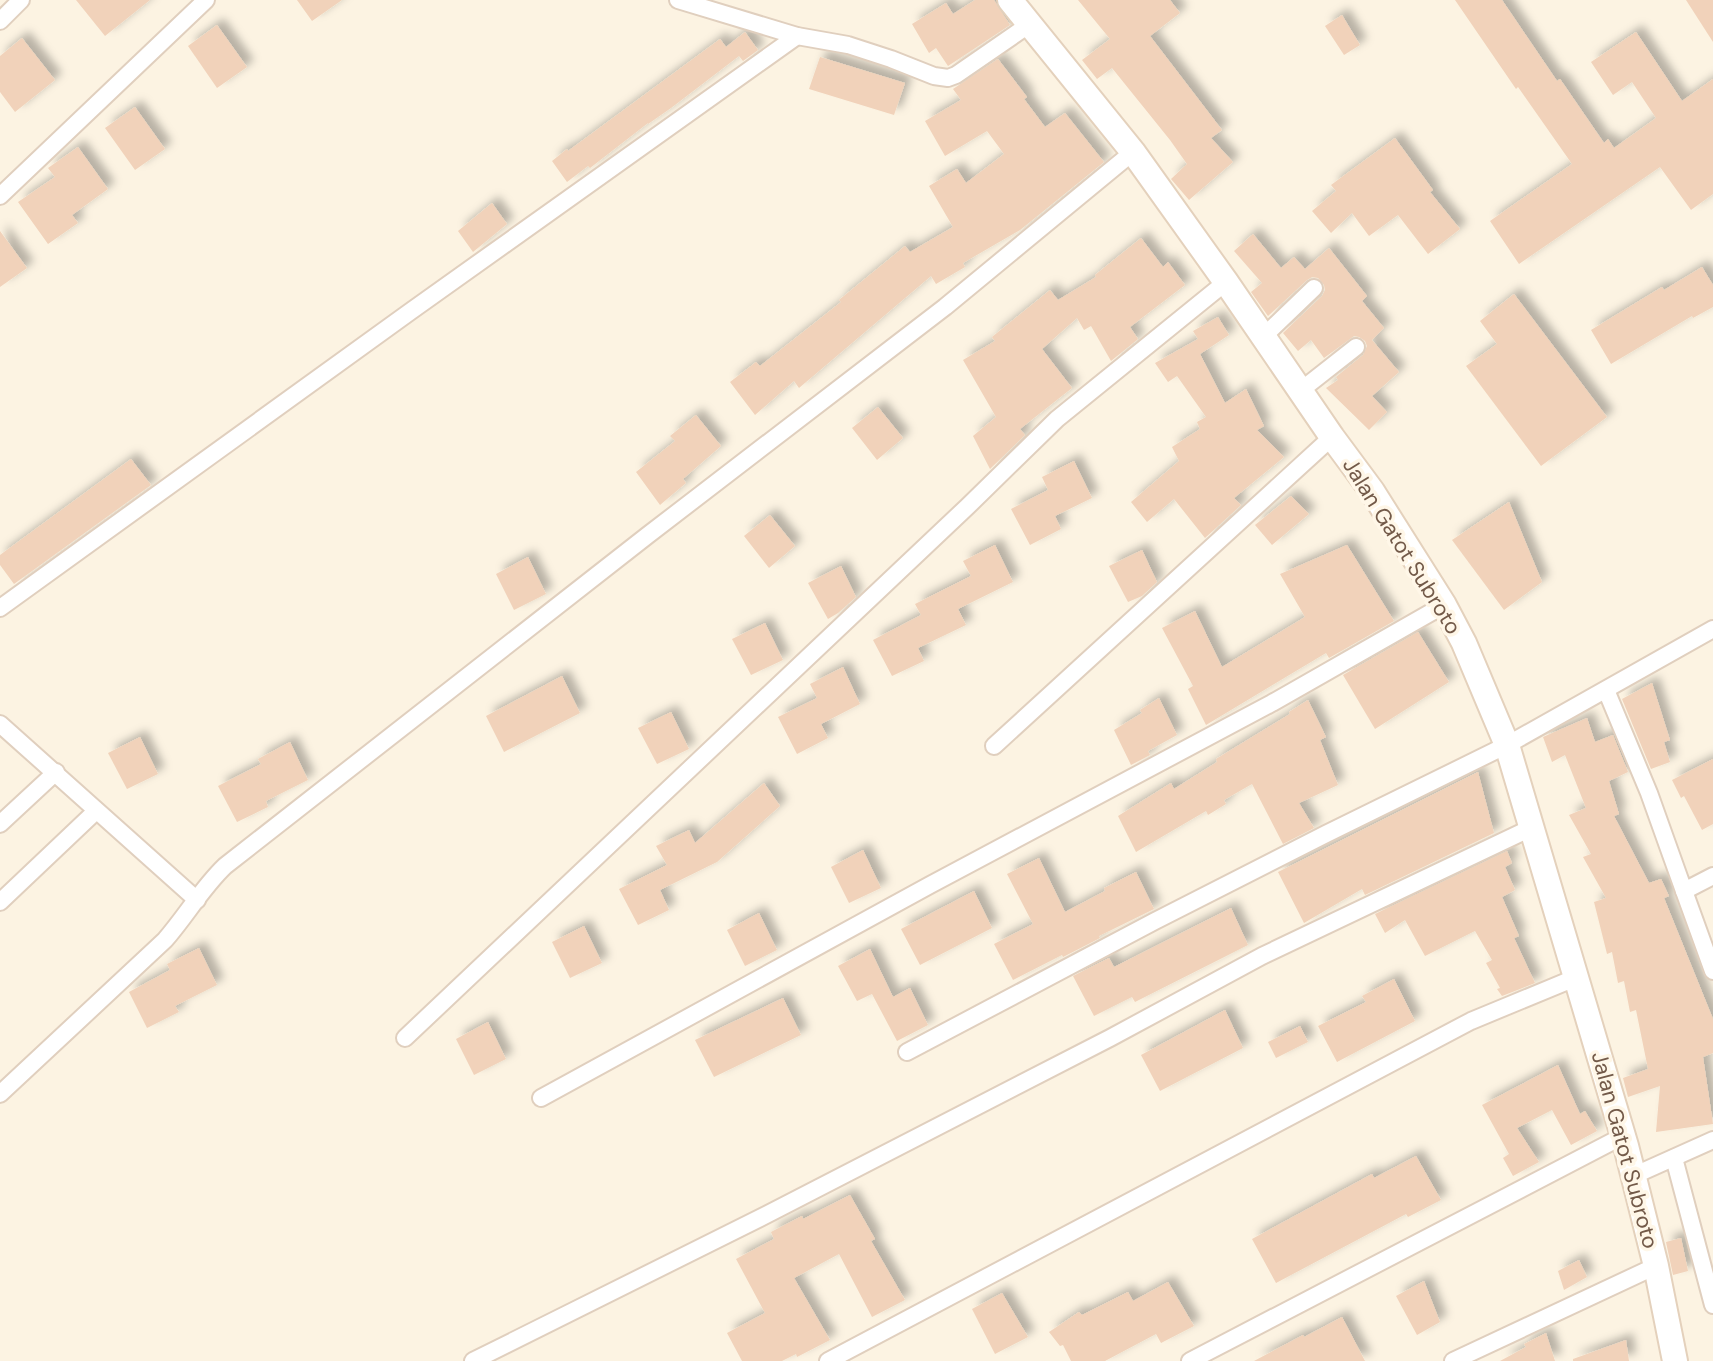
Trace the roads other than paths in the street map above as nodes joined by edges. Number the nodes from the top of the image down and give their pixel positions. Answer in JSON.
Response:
{"nodes":[{"id":1,"x":21,"y":0,"type":"edge"},
{"id":2,"x":206,"y":0,"type":"edge"},
{"id":3,"x":678,"y":0,"type":"edge"},
{"id":4,"x":1010,"y":0,"type":"edge"},
{"id":5,"x":0,"y":21,"type":"edge"},
{"id":6,"x":1030,"y":24,"type":"junction"},
{"id":7,"x":797,"y":36,"type":"junction"},
{"id":8,"x":1133,"y":152,"type":"junction"},
{"id":9,"x":0,"y":196,"type":"edge"},
{"id":10,"x":1226,"y":282,"type":"junction"},
{"id":11,"x":1314,"y":288,"type":"dead end"},
{"id":12,"x":1263,"y":337,"type":"junction"},
{"id":13,"x":1356,"y":347,"type":"dead end"},
{"id":14,"x":1300,"y":391,"type":"junction"},
{"id":15,"x":1332,"y":437,"type":"junction"},
{"id":16,"x":1444,"y":605,"type":"junction"},
{"id":17,"x":0,"y":608,"type":"edge"},
{"id":18,"x":1713,"y":629,"type":"edge"},
{"id":19,"x":1606,"y":690,"type":"junction"},
{"id":20,"x":0,"y":724,"type":"edge"},
{"id":21,"x":1507,"y":745,"type":"junction"},
{"id":22,"x":994,"y":746,"type":"dead end"},
{"id":23,"x":56,"y":772,"type":"junction"},
{"id":24,"x":96,"y":811,"type":"junction"},
{"id":25,"x":0,"y":824,"type":"edge"},
{"id":26,"x":1531,"y":828,"type":"junction"},
{"id":27,"x":1713,"y":876,"type":"edge"},
{"id":28,"x":1684,"y":891,"type":"junction"},
{"id":29,"x":197,"y":900,"type":"junction"},
{"id":30,"x":0,"y":902,"type":"edge"},
{"id":31,"x":1713,"y":971,"type":"edge"},
{"id":32,"x":1575,"y":978,"type":"junction"},
{"id":33,"x":405,"y":1038,"type":"dead end"},
{"id":34,"x":907,"y":1052,"type":"dead end"},
{"id":35,"x":0,"y":1094,"type":"edge"},
{"id":36,"x":541,"y":1098,"type":"dead end"},
{"id":37,"x":1623,"y":1136,"type":"junction"},
{"id":38,"x":1713,"y":1140,"type":"edge"},
{"id":39,"x":1674,"y":1158,"type":"junction"},
{"id":40,"x":1635,"y":1175,"type":"junction"},
{"id":41,"x":1656,"y":1266,"type":"junction"},
{"id":42,"x":1713,"y":1305,"type":"edge"},
{"id":43,"x":473,"y":1361,"type":"edge"},
{"id":44,"x":828,"y":1361,"type":"edge"},
{"id":45,"x":1190,"y":1361,"type":"edge"},
{"id":46,"x":1453,"y":1361,"type":"edge"},
{"id":47,"x":1675,"y":1361,"type":"edge"}],
"edges":[{"from":1,"to":5,"type":"street"},
{"from":2,"to":9,"type":"street"},
{"from":3,"to":7,"type":"street"},
{"from":4,"to":6,"type":"street","name":"Jalan Gatot Subroto"},
{"from":6,"to":7,"type":"street"},
{"from":6,"to":8,"type":"street","name":"Jalan Gatot Subroto"},
{"from":7,"to":17,"type":"street"},
{"from":8,"to":10,"type":"street","name":"Jalan Gatot Subroto"},
{"from":8,"to":29,"type":"street"},
{"from":10,"to":12,"type":"street","name":"Jalan Gatot Subroto"},
{"from":10,"to":33,"type":"street"},
{"from":11,"to":12,"type":"street"},
{"from":12,"to":14,"type":"street","name":"Jalan Gatot Subroto"},
{"from":13,"to":14,"type":"street"},
{"from":14,"to":15,"type":"street","name":"Jalan Gatot Subroto"},
{"from":15,"to":16,"type":"street","name":"Jalan Gatot Subroto"},
{"from":15,"to":22,"type":"street"},
{"from":16,"to":21,"type":"street","name":"Jalan Gatot Subroto"},
{"from":16,"to":36,"type":"street"},
{"from":18,"to":19,"type":"street"},
{"from":19,"to":21,"type":"street"},
{"from":19,"to":28,"type":"street"},
{"from":20,"to":23,"type":"street"},
{"from":21,"to":26,"type":"street","name":"Jalan Gatot Subroto"},
{"from":21,"to":34,"type":"street"},
{"from":23,"to":24,"type":"street"},
{"from":23,"to":25,"type":"street"},
{"from":24,"to":29,"type":"street"},
{"from":24,"to":30,"type":"street"},
{"from":26,"to":32,"type":"street","name":"Jalan Gatot Subroto"},
{"from":26,"to":43,"type":"street"},
{"from":27,"to":28,"type":"street"},
{"from":28,"to":31,"type":"street"},
{"from":29,"to":35,"type":"street"},
{"from":32,"to":37,"type":"street","name":"Jalan Gatot Subroto"},
{"from":32,"to":44,"type":"street"},
{"from":37,"to":40,"type":"street","name":"Jalan Gatot Subroto"},
{"from":37,"to":45,"type":"street"},
{"from":38,"to":39,"type":"street"},
{"from":39,"to":40,"type":"street"},
{"from":39,"to":42,"type":"street"},
{"from":40,"to":41,"type":"street","name":"Jalan Gatot Subroto"},
{"from":41,"to":46,"type":"street"},
{"from":41,"to":47,"type":"street","name":"Jalan Gatot Subroto"}]}
